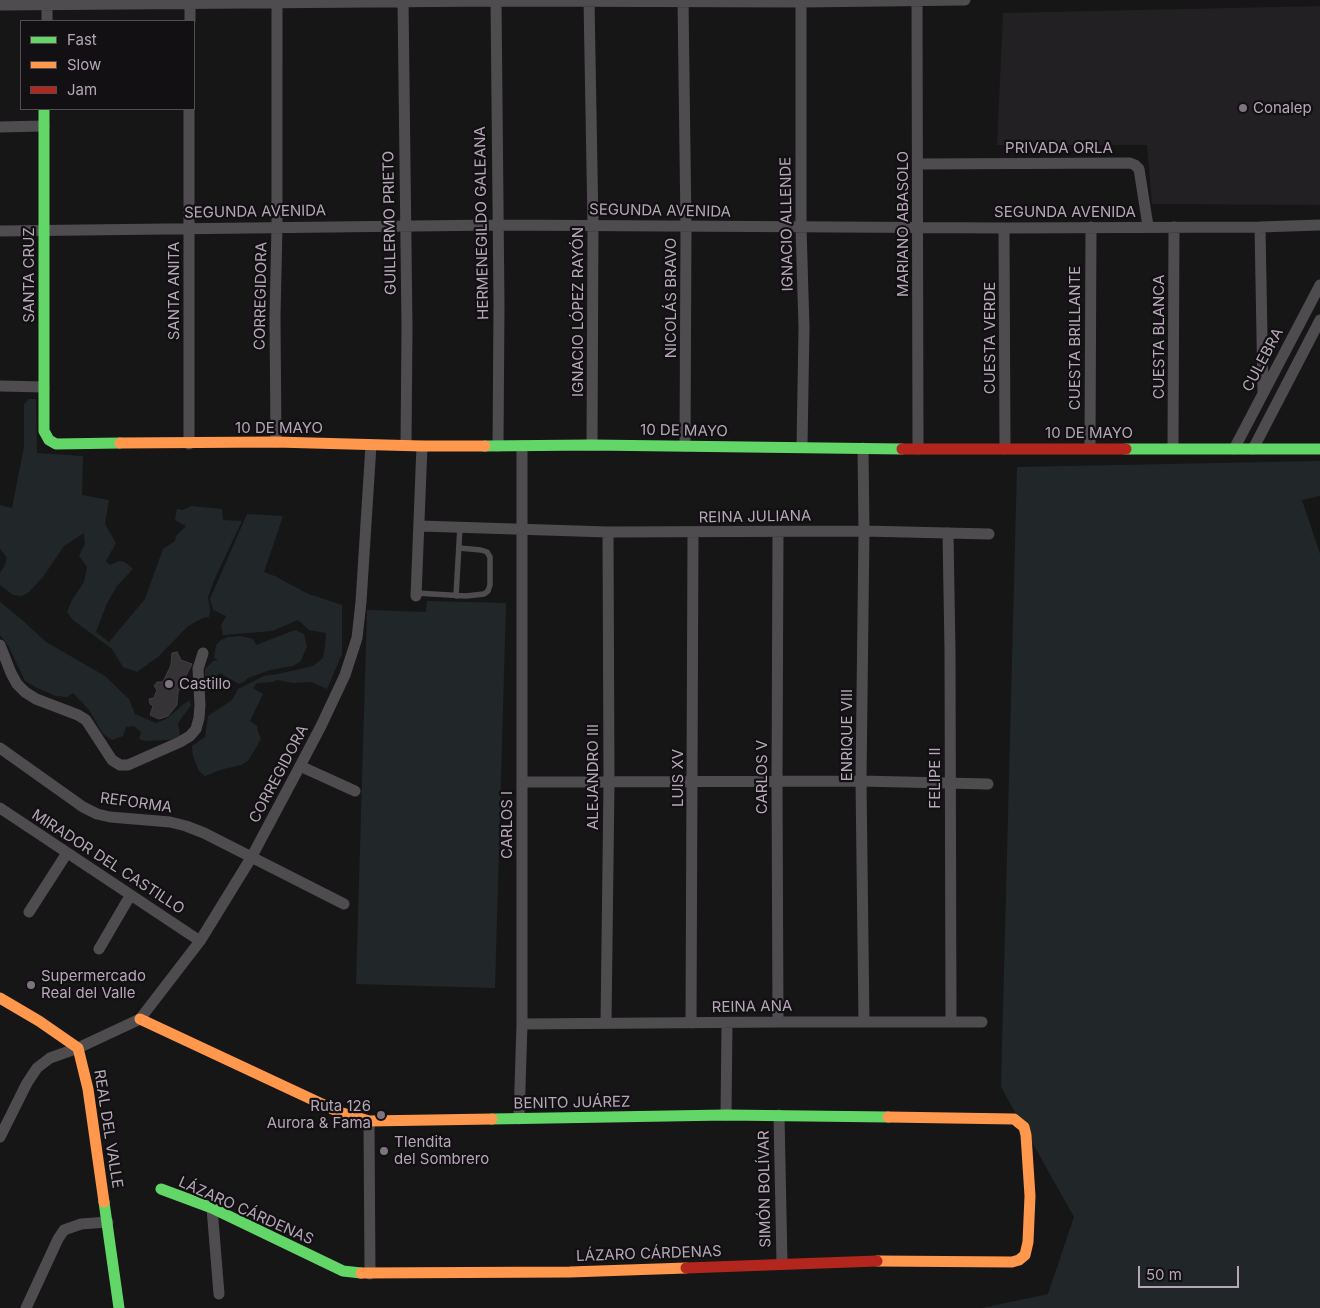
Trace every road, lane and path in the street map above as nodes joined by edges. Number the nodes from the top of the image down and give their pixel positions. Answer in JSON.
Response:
{"nodes":[{"id":1,"x":965,"y":0,"type":"edge"},
{"id":2,"x":403,"y":1,"type":"edge"},
{"id":3,"x":496,"y":1,"type":"edge"},
{"id":4,"x":589,"y":1,"type":"edge"},
{"id":5,"x":683,"y":1,"type":"edge"},
{"id":6,"x":801,"y":1,"type":"edge"},
{"id":7,"x":917,"y":1,"type":"edge"},
{"id":8,"x":277,"y":2,"type":"edge"},
{"id":9,"x":190,"y":4,"type":"junction"},
{"id":10,"x":0,"y":5,"type":"edge"},
{"id":11,"x":47,"y":5,"type":"junction"},
{"id":12,"x":47,"y":20,"type":"edge"},
{"id":13,"x":190,"y":20,"type":"edge"},
{"id":14,"x":44,"y":110,"type":"edge"},
{"id":15,"x":189,"y":110,"type":"edge"},
{"id":16,"x":44,"y":126,"type":"junction"},
{"id":17,"x":0,"y":127,"type":"edge"},
{"id":18,"x":918,"y":164,"type":"junction"},
{"id":19,"x":497,"y":225,"type":"junction"},
{"id":20,"x":593,"y":225,"type":"junction"},
{"id":21,"x":1320,"y":225,"type":"edge"},
{"id":22,"x":277,"y":226,"type":"junction"},
{"id":23,"x":405,"y":226,"type":"junction"},
{"id":24,"x":918,"y":226,"type":"junction"},
{"id":25,"x":1148,"y":226,"type":"junction"},
{"id":26,"x":686,"y":227,"type":"junction"},
{"id":27,"x":1090,"y":227,"type":"junction"},
{"id":28,"x":1174,"y":227,"type":"junction"},
{"id":29,"x":1260,"y":227,"type":"junction"},
{"id":30,"x":188,"y":228,"type":"junction"},
{"id":31,"x":801,"y":228,"type":"junction"},
{"id":32,"x":1004,"y":228,"type":"junction"},
{"id":33,"x":0,"y":230,"type":"edge"},
{"id":34,"x":44,"y":231,"type":"junction"},
{"id":35,"x":1320,"y":285,"type":"edge"},
{"id":36,"x":1320,"y":320,"type":"edge"},
{"id":37,"x":1,"y":386,"type":"edge"},
{"id":38,"x":44,"y":387,"type":"junction"},
{"id":39,"x":1263,"y":393,"type":"junction"},
{"id":40,"x":49,"y":440,"type":"joint"},
{"id":41,"x":276,"y":442,"type":"junction"},
{"id":42,"x":189,"y":444,"type":"junction"},
{"id":43,"x":371,"y":445,"type":"junction"},
{"id":44,"x":406,"y":445,"type":"junction"},
{"id":45,"x":592,"y":445,"type":"junction"},
{"id":46,"x":422,"y":446,"type":"junction"},
{"id":47,"x":498,"y":446,"type":"junction"},
{"id":48,"x":522,"y":446,"type":"junction"},
{"id":49,"x":685,"y":446,"type":"junction"},
{"id":50,"x":802,"y":447,"type":"junction"},
{"id":51,"x":862,"y":448,"type":"junction"},
{"id":52,"x":1090,"y":448,"type":"junction"},
{"id":53,"x":1173,"y":448,"type":"junction"},
{"id":54,"x":918,"y":449,"type":"junction"},
{"id":55,"x":1005,"y":449,"type":"junction"},
{"id":56,"x":1234,"y":449,"type":"junction"},
{"id":57,"x":1320,"y":449,"type":"edge"},
{"id":58,"x":1253,"y":450,"type":"junction"},
{"id":59,"x":420,"y":526,"type":"junction"},
{"id":60,"x":460,"y":528,"type":"junction"},
{"id":61,"x":522,"y":530,"type":"junction"},
{"id":62,"x":864,"y":531,"type":"junction"},
{"id":63,"x":608,"y":532,"type":"junction"},
{"id":64,"x":778,"y":532,"type":"junction"},
{"id":65,"x":693,"y":533,"type":"junction"},
{"id":66,"x":948,"y":533,"type":"junction"},
{"id":67,"x":988,"y":534,"type":"dead end"},
{"id":68,"x":459,"y":548,"type":"junction"},
{"id":69,"x":416,"y":595,"type":"joint"},
{"id":70,"x":456,"y":596,"type":"junction"},
{"id":71,"x":0,"y":645,"type":"edge"},
{"id":72,"x":203,"y":653,"type":"dead end"},
{"id":73,"x":0,"y":748,"type":"edge"},
{"id":74,"x":300,"y":766,"type":"junction"},
{"id":75,"x":861,"y":781,"type":"junction"},
{"id":76,"x":522,"y":782,"type":"junction"},
{"id":77,"x":609,"y":782,"type":"junction"},
{"id":78,"x":693,"y":782,"type":"junction"},
{"id":79,"x":777,"y":782,"type":"junction"},
{"id":80,"x":950,"y":783,"type":"junction"},
{"id":81,"x":988,"y":784,"type":"dead end"},
{"id":82,"x":355,"y":791,"type":"dead end"},
{"id":83,"x":1,"y":811,"type":"edge"},
{"id":84,"x":67,"y":853,"type":"junction"},
{"id":85,"x":251,"y":858,"type":"junction"},
{"id":86,"x":130,"y":896,"type":"junction"},
{"id":87,"x":344,"y":904,"type":"dead end"},
{"id":88,"x":29,"y":912,"type":"dead end"},
{"id":89,"x":200,"y":940,"type":"junction"},
{"id":90,"x":99,"y":949,"type":"dead end"},
{"id":91,"x":0,"y":998,"type":"edge"},
{"id":92,"x":140,"y":1020,"type":"junction"},
{"id":93,"x":778,"y":1022,"type":"junction"},
{"id":94,"x":864,"y":1022,"type":"junction"},
{"id":95,"x":951,"y":1022,"type":"junction"},
{"id":96,"x":982,"y":1022,"type":"dead end"},
{"id":97,"x":606,"y":1023,"type":"junction"},
{"id":98,"x":691,"y":1023,"type":"junction"},
{"id":99,"x":727,"y":1023,"type":"junction"},
{"id":100,"x":522,"y":1024,"type":"junction"},
{"id":101,"x":78,"y":1048,"type":"junction"},
{"id":102,"x":726,"y":1115,"type":"junction"},
{"id":103,"x":779,"y":1115,"type":"junction"},
{"id":104,"x":369,"y":1120,"type":"junction"},
{"id":105,"x":519,"y":1120,"type":"junction"},
{"id":106,"x":1024,"y":1127,"type":"joint"},
{"id":107,"x":0,"y":1137,"type":"edge"},
{"id":108,"x":161,"y":1189,"type":"dead end"},
{"id":109,"x":212,"y":1208,"type":"junction"},
{"id":110,"x":108,"y":1222,"type":"junction"},
{"id":111,"x":782,"y":1263,"type":"junction"},
{"id":112,"x":370,"y":1274,"type":"junction"},
{"id":113,"x":219,"y":1294,"type":"dead end"},
{"id":114,"x":26,"y":1308,"type":"edge"},
{"id":115,"x":119,"y":1308,"type":"edge"}],
"edges":[{"from":1,"to":7,"type":"street"},
{"from":2,"to":3,"type":"street"},
{"from":2,"to":8,"type":"street"},
{"from":2,"to":23,"type":"street","name":"GUILLERMO PRIETO"},
{"from":3,"to":4,"type":"street"},
{"from":3,"to":19,"type":"street","name":"HERMENEGILDO GALEANA"},
{"from":4,"to":5,"type":"street"},
{"from":4,"to":20,"type":"street","name":"IGNACIO LÓPEZ RAYÓN"},
{"from":5,"to":6,"type":"street"},
{"from":5,"to":26,"type":"street","name":"NICOLÁS BRAVO"},
{"from":6,"to":7,"type":"street"},
{"from":6,"to":31,"type":"street","name":"IGNACIO ALLENDE"},
{"from":7,"to":18,"type":"street","name":"MARIANO ABASOLO"},
{"from":8,"to":9,"type":"street"},
{"from":8,"to":22,"type":"street","name":"CORREGIDORA"},
{"from":9,"to":11,"type":"street"},
{"from":9,"to":13,"type":"street"},
{"from":10,"to":11,"type":"street"},
{"from":11,"to":12,"type":"street"},
{"from":14,"to":16,"type":"street","name":"SANTA CRUZ"},
{"from":15,"to":30,"type":"street","name":"SANTA ANITA"},
{"from":16,"to":17,"type":"street"},
{"from":16,"to":34,"type":"street","name":"SANTA CRUZ"},
{"from":18,"to":24,"type":"street","name":"MARIANO ABASOLO"},
{"from":18,"to":25,"type":"street","name":"PRIVADA ORLA"},
{"from":19,"to":20,"type":"street","name":"SEGUNDA AVENIDA"},
{"from":19,"to":23,"type":"street","name":"SEGUNDA AVENIDA"},
{"from":19,"to":47,"type":"street","name":"HERMENEGILDO GALEANA"},
{"from":20,"to":26,"type":"street","name":"SEGUNDA AVENIDA"},
{"from":20,"to":45,"type":"street","name":"IGNACIO LÓPEZ RAYÓN"},
{"from":21,"to":29,"type":"street","name":"SEGUNDA AVENIDA"},
{"from":22,"to":23,"type":"street","name":"SEGUNDA AVENIDA"},
{"from":22,"to":30,"type":"street","name":"SEGUNDA AVENIDA"},
{"from":22,"to":41,"type":"street","name":"CORREGIDORA"},
{"from":23,"to":44,"type":"street","name":"GUILLERMO PRIETO"},
{"from":24,"to":31,"type":"street","name":"SEGUNDA AVENIDA"},
{"from":24,"to":32,"type":"street","name":"SEGUNDA AVENIDA"},
{"from":24,"to":54,"type":"street","name":"MARIANO ABASOLO"},
{"from":25,"to":27,"type":"street","name":"SEGUNDA AVENIDA"},
{"from":25,"to":28,"type":"street","name":"SEGUNDA AVENIDA"},
{"from":26,"to":31,"type":"street","name":"SEGUNDA AVENIDA"},
{"from":26,"to":49,"type":"street","name":"NICOLÁS BRAVO"},
{"from":27,"to":32,"type":"street","name":"SEGUNDA AVENIDA"},
{"from":27,"to":52,"type":"street","name":"CUESTA BRILLANTE"},
{"from":28,"to":29,"type":"street","name":"SEGUNDA AVENIDA"},
{"from":28,"to":53,"type":"street","name":"CUESTA BLANCA"},
{"from":29,"to":39,"type":"street"},
{"from":30,"to":34,"type":"street","name":"SEGUNDA AVENIDA"},
{"from":30,"to":42,"type":"street","name":"SANTA ANITA"},
{"from":31,"to":50,"type":"street","name":"IGNACIO ALLENDE"},
{"from":32,"to":55,"type":"street","name":"CUESTA VERDE"},
{"from":33,"to":34,"type":"street","name":"SEGUNDA AVENIDA"},
{"from":34,"to":38,"type":"street","name":"SANTA CRUZ"},
{"from":35,"to":39,"type":"street","name":"CULEBRA"},
{"from":36,"to":58,"type":"street"},
{"from":37,"to":38,"type":"street"},
{"from":38,"to":40,"type":"street","name":"SANTA CRUZ"},
{"from":39,"to":56,"type":"street","name":"CULEBRA"},
{"from":40,"to":42,"type":"street","name":"10 DE MAYO"},
{"from":41,"to":42,"type":"street","name":"10 DE MAYO"},
{"from":41,"to":43,"type":"street","name":"10 DE MAYO"},
{"from":43,"to":44,"type":"street","name":"10 DE MAYO"},
{"from":43,"to":74,"type":"street","name":"CORREGIDORA"},
{"from":44,"to":46,"type":"street","name":"10 DE MAYO"},
{"from":45,"to":48,"type":"street","name":"10 DE MAYO"},
{"from":45,"to":49,"type":"street","name":"10 DE MAYO"},
{"from":46,"to":47,"type":"street","name":"10 DE MAYO"},
{"from":46,"to":59,"type":"street"},
{"from":47,"to":48,"type":"street","name":"10 DE MAYO"},
{"from":48,"to":61,"type":"street","name":"CARLOS I"},
{"from":49,"to":50,"type":"street","name":"10 DE MAYO"},
{"from":50,"to":51,"type":"street","name":"10 DE MAYO"},
{"from":51,"to":54,"type":"street","name":"10 DE MAYO"},
{"from":51,"to":62,"type":"street","name":"ENRIQUE VIII"},
{"from":52,"to":53,"type":"street","name":"10 DE MAYO"},
{"from":52,"to":55,"type":"street","name":"10 DE MAYO"},
{"from":53,"to":56,"type":"street","name":"10 DE MAYO"},
{"from":54,"to":55,"type":"street","name":"10 DE MAYO"},
{"from":56,"to":58,"type":"street","name":"10 DE MAYO"},
{"from":57,"to":58,"type":"street","name":"10 DE MAYO"},
{"from":59,"to":60,"type":"street","name":"REINA JULIANA"},
{"from":59,"to":69,"type":"street"},
{"from":60,"to":61,"type":"street","name":"REINA JULIANA"},
{"from":60,"to":68,"type":"lane"},
{"from":61,"to":63,"type":"street","name":"REINA JULIANA"},
{"from":61,"to":76,"type":"street","name":"CARLOS I"},
{"from":62,"to":64,"type":"street","name":"REINA JULIANA"},
{"from":62,"to":66,"type":"street","name":"REINA JULIANA"},
{"from":62,"to":75,"type":"street","name":"ENRIQUE VIII"},
{"from":63,"to":65,"type":"street","name":"REINA JULIANA"},
{"from":63,"to":77,"type":"street","name":"ALEJANDRO III"},
{"from":64,"to":65,"type":"street","name":"REINA JULIANA"},
{"from":64,"to":79,"type":"street","name":"CARLOS V"},
{"from":65,"to":78,"type":"street","name":"LUIS XV"},
{"from":66,"to":67,"type":"street","name":"REINA JULIANA"},
{"from":66,"to":80,"type":"street","name":"FELIPE II"},
{"from":68,"to":70,"type":"lane"},
{"from":68,"to":70,"type":"lane"},
{"from":69,"to":70,"type":"lane"},
{"from":71,"to":72,"type":"street"},
{"from":73,"to":85,"type":"street","name":"REFORMA"},
{"from":74,"to":82,"type":"street"},
{"from":74,"to":85,"type":"street","name":"CORREGIDORA"},
{"from":75,"to":79,"type":"street"},
{"from":75,"to":80,"type":"street"},
{"from":75,"to":94,"type":"street","name":"ENRIQUE VIII"},
{"from":76,"to":77,"type":"street"},
{"from":76,"to":100,"type":"street","name":"CARLOS I"},
{"from":77,"to":78,"type":"street"},
{"from":77,"to":97,"type":"street","name":"ALEJANDRO III"},
{"from":78,"to":79,"type":"street"},
{"from":78,"to":98,"type":"street","name":"LUIS XV"},
{"from":79,"to":93,"type":"street","name":"CARLOS V"},
{"from":80,"to":81,"type":"street"},
{"from":80,"to":95,"type":"street","name":"FELIPE II"},
{"from":83,"to":84,"type":"street","name":"MIRADOR DEL CASTILLO"},
{"from":84,"to":86,"type":"street","name":"MIRADOR DEL CASTILLO"},
{"from":84,"to":88,"type":"street"},
{"from":85,"to":87,"type":"street","name":"REFORMA"},
{"from":85,"to":89,"type":"street","name":"CORREGIDORA"},
{"from":86,"to":89,"type":"street","name":"MIRADOR DEL CASTILLO"},
{"from":86,"to":90,"type":"street"},
{"from":89,"to":92,"type":"street","name":"CORREGIDORA"},
{"from":91,"to":101,"type":"street"},
{"from":92,"to":101,"type":"street","name":"CORREGIDORA"},
{"from":92,"to":104,"type":"street","name":"BENITO JUÁREZ"},
{"from":93,"to":94,"type":"street","name":"REINA ANA"},
{"from":93,"to":99,"type":"street","name":"REINA ANA"},
{"from":94,"to":95,"type":"street","name":"REINA ANA"},
{"from":95,"to":96,"type":"street","name":"REINA ANA"},
{"from":97,"to":98,"type":"street","name":"REINA ANA"},
{"from":97,"to":100,"type":"street","name":"REINA ANA"},
{"from":98,"to":99,"type":"street","name":"REINA ANA"},
{"from":99,"to":102,"type":"street"},
{"from":100,"to":105,"type":"street","name":"CARLOS I"},
{"from":101,"to":107,"type":"street","name":"CORREGIDORA"},
{"from":101,"to":110,"type":"street","name":"REAL DEL VALLE"},
{"from":102,"to":103,"type":"street","name":"BENITO JUÁREZ"},
{"from":102,"to":105,"type":"street","name":"BENITO JUÁREZ"},
{"from":103,"to":106,"type":"street","name":"BENITO JUÁREZ"},
{"from":103,"to":111,"type":"street","name":"SIMÓN BOLÍVAR"},
{"from":104,"to":105,"type":"street","name":"BENITO JUÁREZ"},
{"from":104,"to":112,"type":"street"},
{"from":106,"to":111,"type":"street","name":"LÁZARO CÁRDENAS"},
{"from":108,"to":109,"type":"street","name":"LÁZARO CÁRDENAS"},
{"from":109,"to":112,"type":"street","name":"LÁZARO CÁRDENAS"},
{"from":109,"to":113,"type":"street"},
{"from":110,"to":114,"type":"street"},
{"from":110,"to":115,"type":"street","name":"REAL DEL VALLE"},
{"from":111,"to":112,"type":"street","name":"LÁZARO CÁRDENAS"}]}
